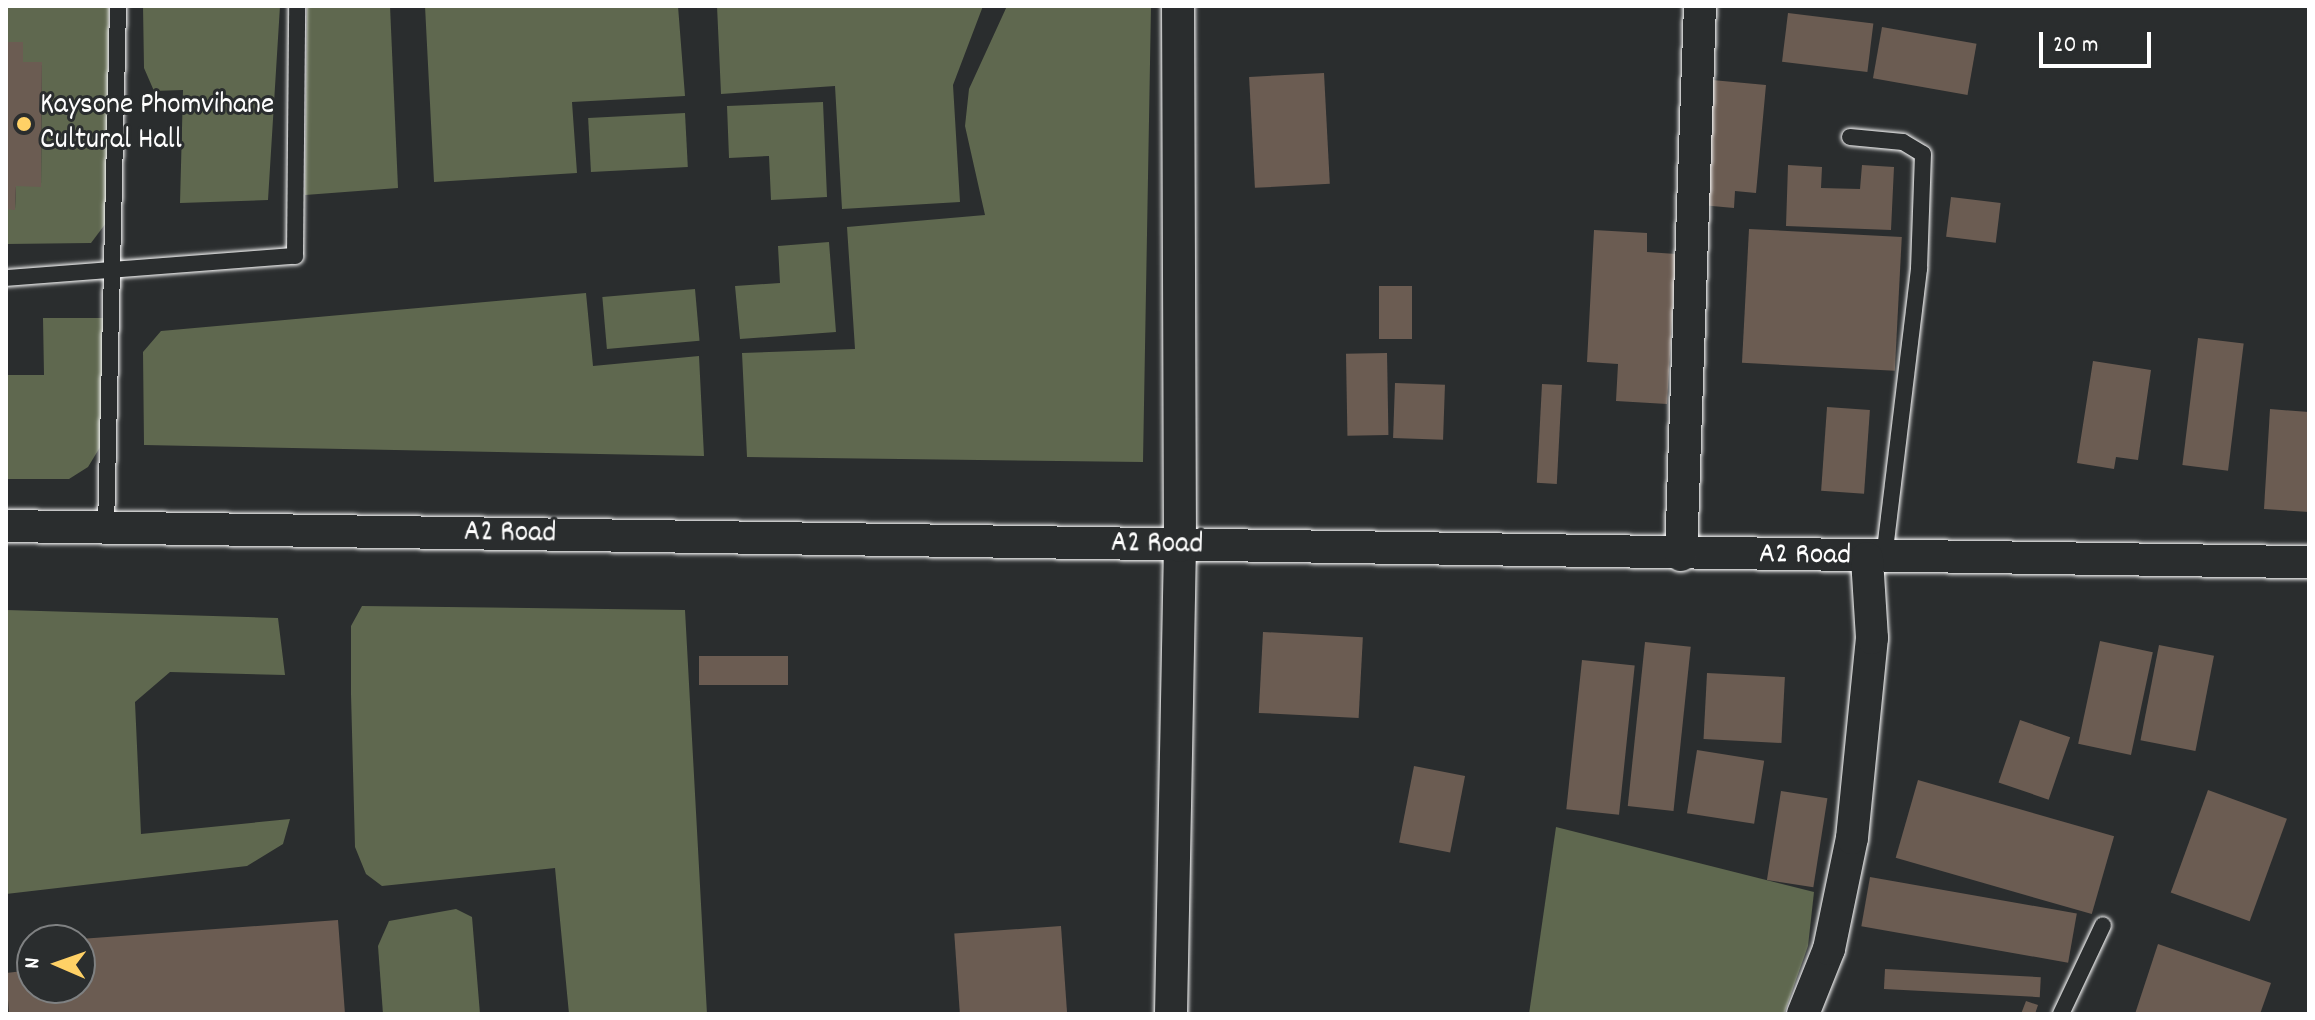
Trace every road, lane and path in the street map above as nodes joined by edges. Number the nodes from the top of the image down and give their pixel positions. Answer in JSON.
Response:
{"nodes":[{"id":1,"x":118,"y":6,"type":"edge"},
{"id":2,"x":297,"y":6,"type":"edge"},
{"id":3,"x":1178,"y":6,"type":"edge"},
{"id":4,"x":1700,"y":6,"type":"edge"},
{"id":5,"x":1850,"y":137,"type":"dead end"},
{"id":6,"x":113,"y":273,"type":"junction"},
{"id":7,"x":6,"y":278,"type":"edge"},
{"id":8,"x":6,"y":526,"type":"edge"},
{"id":9,"x":106,"y":528,"type":"junction"},
{"id":10,"x":1180,"y":546,"type":"junction"},
{"id":11,"x":1681,"y":555,"type":"junction"},
{"id":12,"x":1876,"y":558,"type":"junction"},
{"id":13,"x":2309,"y":562,"type":"edge"},
{"id":14,"x":2103,"y":925,"type":"dead end"},
{"id":15,"x":1171,"y":1014,"type":"edge"},
{"id":16,"x":1803,"y":1014,"type":"edge"},
{"id":17,"x":2061,"y":1014,"type":"edge"}],
"edges":[{"from":1,"to":6,"type":"lane"},
{"from":2,"to":6,"type":"lane"},
{"from":3,"to":10,"type":"street"},
{"from":4,"to":11,"type":"street"},
{"from":5,"to":12,"type":"lane"},
{"from":6,"to":7,"type":"lane"},
{"from":6,"to":9,"type":"lane"},
{"from":8,"to":9,"type":"street","name":"A2 Road"},
{"from":9,"to":10,"type":"street","name":"A2 Road"},
{"from":10,"to":11,"type":"street","name":"A2 Road"},
{"from":10,"to":15,"type":"street"},
{"from":11,"to":12,"type":"street","name":"A2 Road"},
{"from":12,"to":13,"type":"street","name":"A2 Road"},
{"from":12,"to":16,"type":"street"},
{"from":14,"to":17,"type":"lane"}]}
